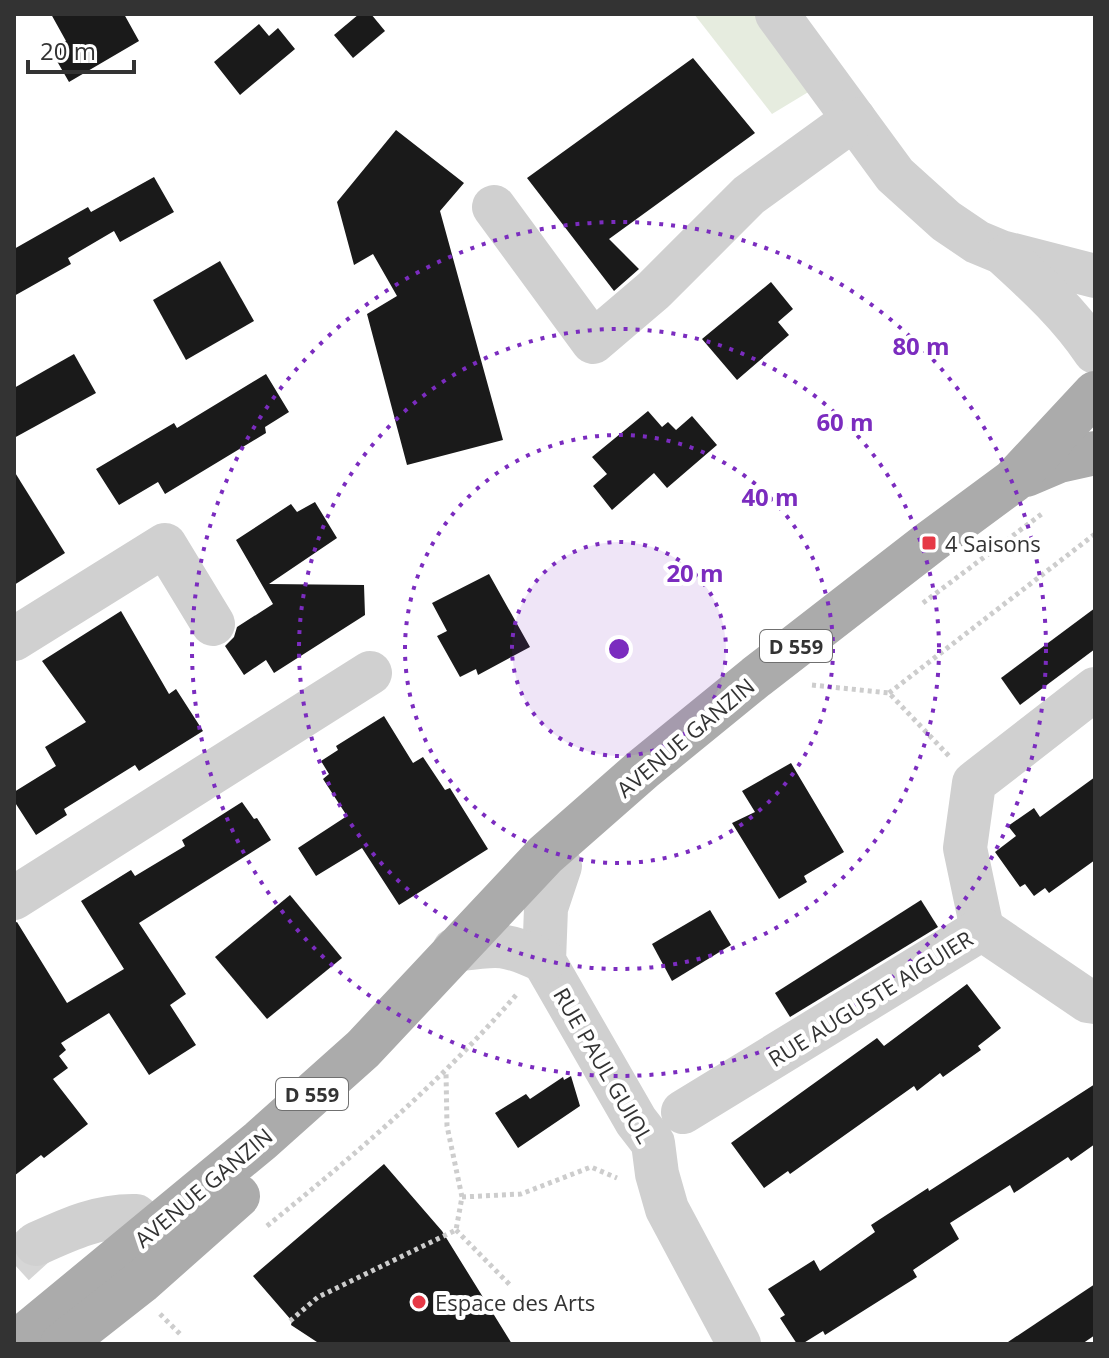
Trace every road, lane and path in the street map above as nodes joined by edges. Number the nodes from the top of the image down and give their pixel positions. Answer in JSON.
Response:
{"nodes":[{"id":1,"x":777,"y":14,"type":"edge"},
{"id":2,"x":854,"y":119,"type":"junction"},
{"id":3,"x":494,"y":207,"type":"dead end"},
{"id":4,"x":1001,"y":252,"type":"junction"},
{"id":5,"x":1095,"y":276,"type":"edge"},
{"id":6,"x":1095,"y":352,"type":"edge"},
{"id":7,"x":1095,"y":393,"type":"edge"},
{"id":8,"x":1095,"y":453,"type":"edge"},
{"id":9,"x":1013,"y":481,"type":"junction"},
{"id":10,"x":1095,"y":534,"type":"edge"},
{"id":11,"x":213,"y":624,"type":"dead end"},
{"id":12,"x":14,"y":639,"type":"edge"},
{"id":13,"x":370,"y":673,"type":"dead end"},
{"id":14,"x":812,"y":685,"type":"dead end"},
{"id":15,"x":1095,"y":689,"type":"edge"},
{"id":16,"x":889,"y":693,"type":"junction"},
{"id":17,"x":974,"y":783,"type":"junction"},
{"id":18,"x":587,"y":820,"type":"junction"},
{"id":19,"x":560,"y":866,"type":"junction"},
{"id":20,"x":14,"y":898,"type":"edge"},
{"id":21,"x":982,"y":929,"type":"junction"},
{"id":22,"x":474,"y":947,"type":"junction"},
{"id":23,"x":534,"y":974,"type":"junction"},
{"id":24,"x":1095,"y":1002,"type":"edge"},
{"id":25,"x":446,"y":1072,"type":"junction"},
{"id":26,"x":683,"y":1112,"type":"dead end"},
{"id":27,"x":657,"y":1174,"type":"junction"},
{"id":28,"x":462,"y":1197,"type":"junction"},
{"id":29,"x":151,"y":1230,"type":"junction"},
{"id":30,"x":456,"y":1230,"type":"junction"},
{"id":31,"x":257,"y":1234,"type":"dead end"},
{"id":32,"x":36,"y":1244,"type":"tunnel mouth"},
{"id":33,"x":512,"y":1287,"type":"dead end"},
{"id":34,"x":155,"y":1306,"type":"junction"},
{"id":35,"x":290,"y":1321,"type":"dead end"},
{"id":36,"x":182,"y":1336,"type":"dead end"},
{"id":37,"x":14,"y":1344,"type":"edge"},
{"id":38,"x":62,"y":1344,"type":"edge"},
{"id":39,"x":739,"y":1344,"type":"edge"}],
"edges":[{"from":1,"to":2,"type":"street"},
{"from":2,"to":3,"type":"street"},
{"from":2,"to":4,"type":"street"},
{"from":4,"to":5,"type":"street"},
{"from":4,"to":6,"type":"street"},
{"from":7,"to":9,"type":"main road","name":"AVENUE GANZIN","number":"D 559"},
{"from":8,"to":9,"type":"main road","name":"AVENUE GANZIN","number":"D 559"},
{"from":9,"to":18,"type":"main road","name":"AVENUE GANZIN","number":"D 559"},
{"from":10,"to":16,"type":"path"},
{"from":11,"to":12,"type":"street"},
{"from":13,"to":20,"type":"street"},
{"from":14,"to":16,"type":"path"},
{"from":15,"to":17,"type":"street"},
{"from":16,"to":17,"type":"path"},
{"from":17,"to":21,"type":"street"},
{"from":18,"to":19,"type":"main road","name":"AVENUE GANZIN","number":"D 559"},
{"from":18,"to":22,"type":"main road","name":"AVENUE GANZIN","number":"D 559"},
{"from":19,"to":22,"type":"main road","name":"AVENUE GANZIN","number":"D 559"},
{"from":19,"to":23,"type":"street","name":"RUE PAUL GUIOL"},
{"from":21,"to":24,"type":"street","name":"RUE AUGUSTE AIGUIER"},
{"from":21,"to":26,"type":"street","name":"RUE AUGUSTE AIGUIER"},
{"from":22,"to":23,"type":"street","name":"RUE PAUL GUIOL"},
{"from":22,"to":29,"type":"main road","name":"AVENUE GANZIN","number":"D 559"},
{"from":22,"to":34,"type":"main road","name":"AVENUE GANZIN","number":"D 559"},
{"from":23,"to":25,"type":"path"},
{"from":23,"to":27,"type":"street","name":"RUE PAUL GUIOL"},
{"from":25,"to":28,"type":"path"},
{"from":25,"to":31,"type":"path"},
{"from":27,"to":28,"type":"path"},
{"from":27,"to":39,"type":"street","name":"RUE PAUL GUIOL"},
{"from":28,"to":30,"type":"path"},
{"from":29,"to":32,"type":"street"},
{"from":29,"to":34,"type":"street"},
{"from":29,"to":37,"type":"main road","name":"AVENUE GANZIN","number":"D 559"},
{"from":30,"to":33,"type":"path"},
{"from":30,"to":35,"type":"path"},
{"from":34,"to":36,"type":"path"},
{"from":34,"to":38,"type":"main road","name":"AVENUE GANZIN","number":"D 559"}]}
